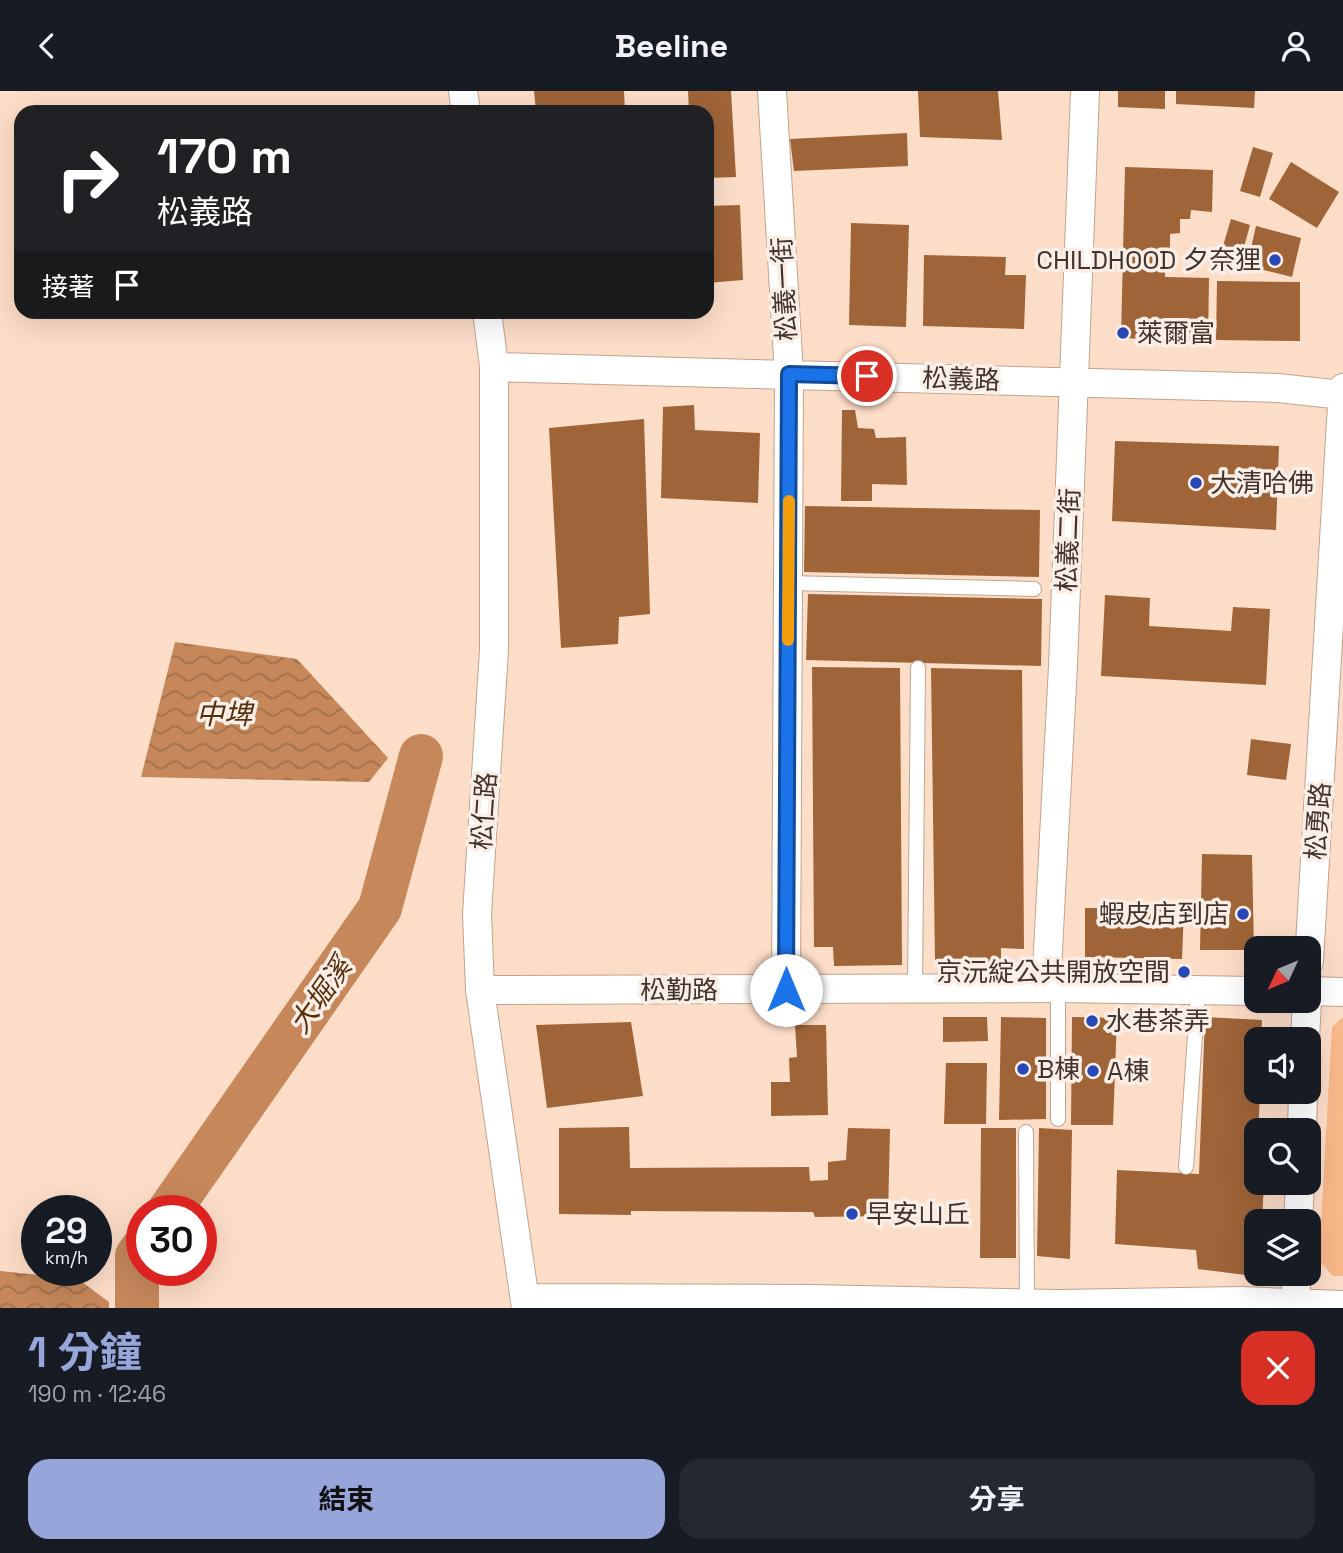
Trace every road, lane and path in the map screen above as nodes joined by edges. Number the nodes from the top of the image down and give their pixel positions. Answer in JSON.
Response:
{"nodes":[{"id":1,"x":772,"y":91,"type":"edge"},
{"id":2,"x":1085,"y":91,"type":"edge"},
{"id":3,"x":489,"y":319,"type":"edge"},
{"id":4,"x":494,"y":367,"type":"junction"},
{"id":5,"x":789,"y":374,"type":"junction"},
{"id":6,"x":1074,"y":382,"type":"junction"},
{"id":7,"x":1343,"y":388,"type":"edge"},
{"id":8,"x":1343,"y":395,"type":"edge"},
{"id":9,"x":789,"y":583,"type":"junction"},
{"id":10,"x":1034,"y":589,"type":"dead end"},
{"id":11,"x":918,"y":668,"type":"dead end"},
{"id":12,"x":1334,"y":710,"type":"edge"},
{"id":13,"x":1311,"y":936,"type":"edge"},
{"id":14,"x":1052,"y":988,"type":"junction"},
{"id":15,"x":915,"y":989,"type":"junction"},
{"id":16,"x":480,"y":990,"type":"junction"},
{"id":17,"x":786,"y":990,"type":"junction"},
{"id":18,"x":1198,"y":991,"type":"junction"},
{"id":19,"x":1244,"y":991,"type":"edge"},
{"id":20,"x":1321,"y":991,"type":"edge"},
{"id":21,"x":1343,"y":992,"type":"edge"},
{"id":22,"x":1058,"y":1119,"type":"dead end"},
{"id":23,"x":1026,"y":1132,"type":"dead end"},
{"id":24,"x":1186,"y":1167,"type":"dead end"},
{"id":25,"x":1296,"y":1286,"type":"edge"},
{"id":26,"x":525,"y":1303,"type":"edge"},
{"id":27,"x":810,"y":1303,"type":"edge"},
{"id":28,"x":1027,"y":1304,"type":"junction"},
{"id":29,"x":1343,"y":1305,"type":"edge"},
{"id":30,"x":1058,"y":1306,"type":"edge"},
{"id":31,"x":1296,"y":1306,"type":"edge"}],
"edges":[{"from":1,"to":5,"type":"street","name":"松義一街"},
{"from":2,"to":6,"type":"street","name":"松義二街"},
{"from":3,"to":4,"type":"street","name":"松仁路"},
{"from":4,"to":5,"type":"street","name":"松義路"},
{"from":4,"to":16,"type":"street","name":"松仁路"},
{"from":5,"to":6,"type":"street","name":"松義路"},
{"from":5,"to":9,"type":"street","name":"松義一街"},
{"from":6,"to":8,"type":"street","name":"松義路"},
{"from":6,"to":14,"type":"street","name":"松義二街"},
{"from":7,"to":8,"type":"street","name":"松勇路"},
{"from":8,"to":12,"type":"street","name":"松勇路"},
{"from":9,"to":10,"type":"lane"},
{"from":9,"to":17,"type":"street","name":"松義一街"},
{"from":11,"to":15,"type":"lane"},
{"from":12,"to":13,"type":"street","name":"松勇路"},
{"from":14,"to":15,"type":"street","name":"松勤路"},
{"from":14,"to":18,"type":"street","name":"松勤路"},
{"from":14,"to":22,"type":"lane"},
{"from":15,"to":17,"type":"street","name":"松勤路"},
{"from":16,"to":17,"type":"street","name":"松勤路"},
{"from":16,"to":26,"type":"street","name":"松仁路"},
{"from":18,"to":19,"type":"street","name":"松勤路"},
{"from":18,"to":24,"type":"lane"},
{"from":20,"to":21,"type":"street"},
{"from":23,"to":28,"type":"lane"},
{"from":25,"to":31,"type":"street"},
{"from":26,"to":27,"type":"street"},
{"from":27,"to":28,"type":"street"},
{"from":28,"to":30,"type":"street"},
{"from":29,"to":31,"type":"street"},
{"from":30,"to":31,"type":"street"}]}
